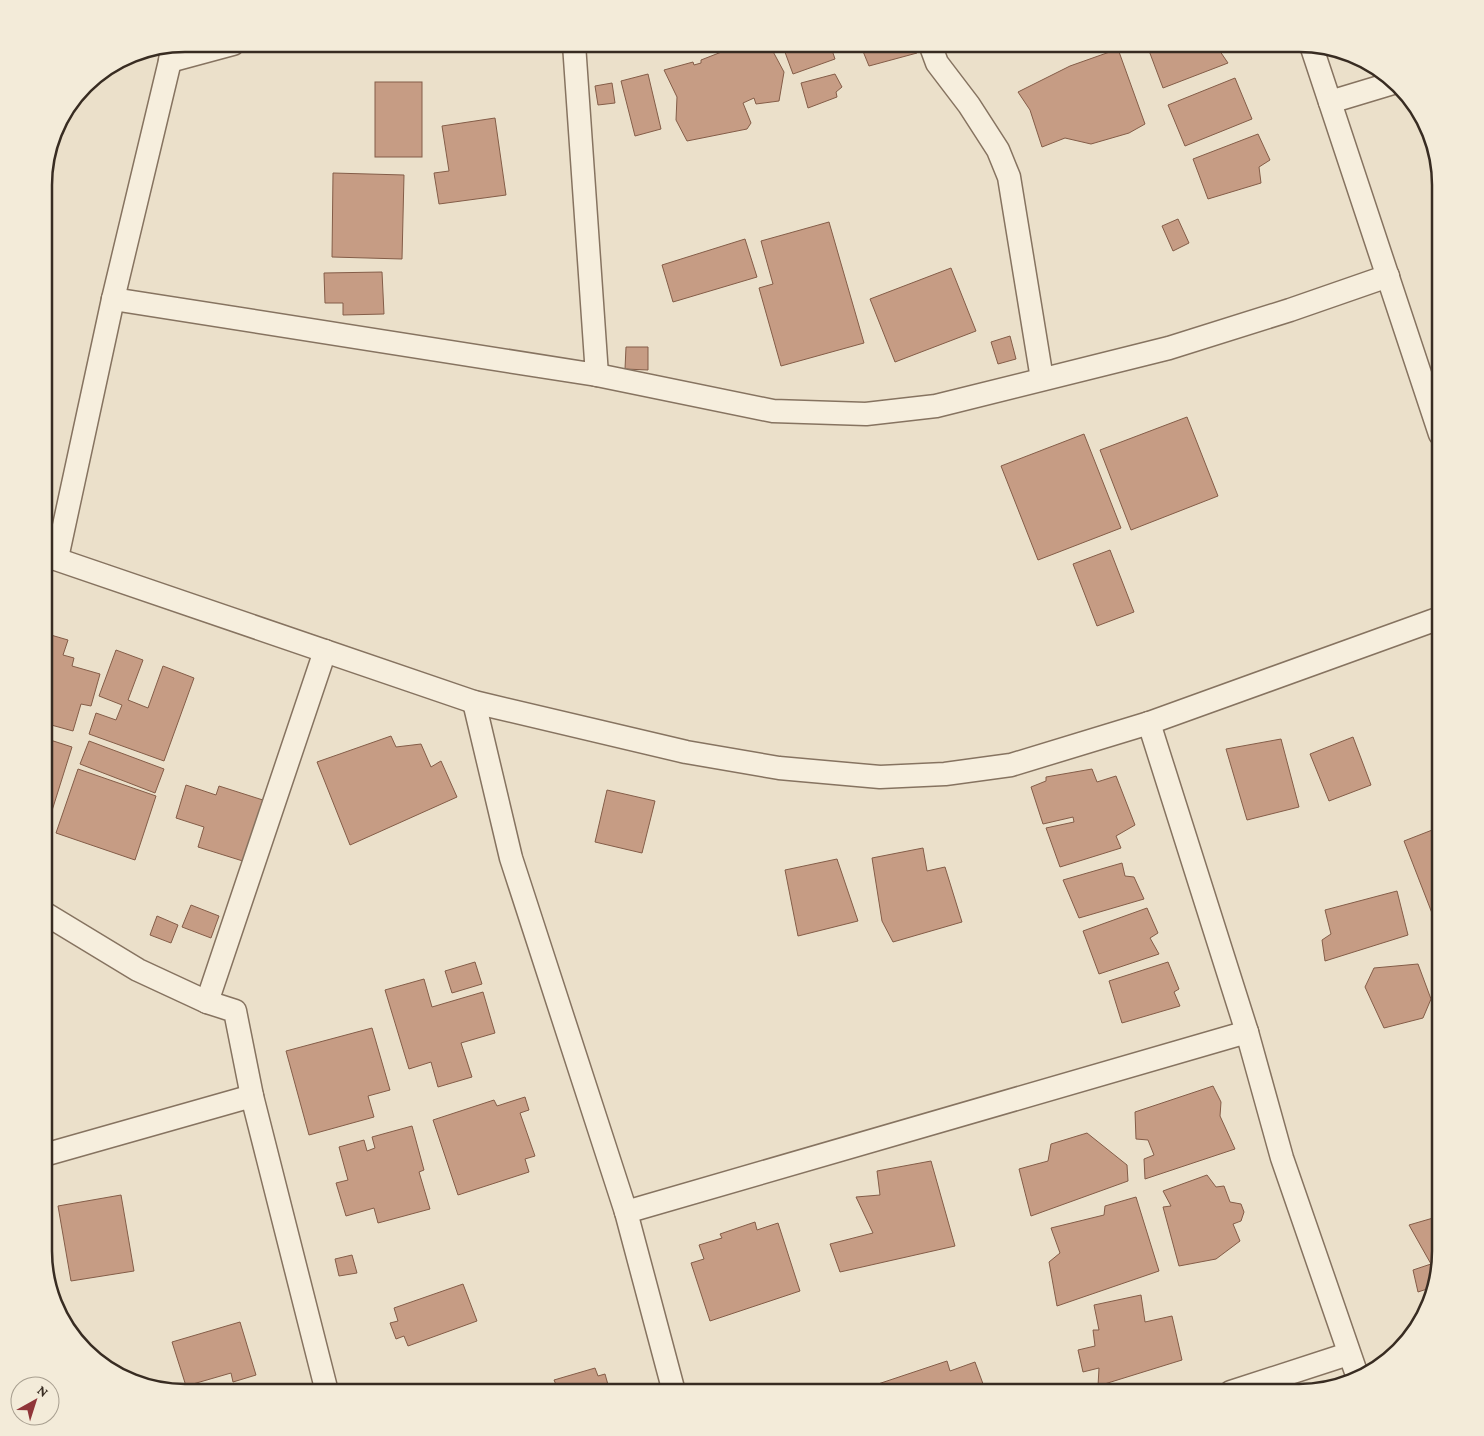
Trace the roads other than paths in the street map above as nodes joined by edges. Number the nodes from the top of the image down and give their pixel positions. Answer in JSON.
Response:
{"nodes":[{"id":1,"x":575,"y":53,"type":"edge"},
{"id":2,"x":933,"y":53,"type":"edge"},
{"id":3,"x":171,"y":54,"type":"edge"},
{"id":4,"x":1314,"y":54,"type":"edge"},
{"id":5,"x":1385,"y":85,"type":"edge"},
{"id":6,"x":1330,"y":102,"type":"junction"},
{"id":7,"x":1388,"y":276,"type":"junction"},
{"id":8,"x":113,"y":299,"type":"junction"},
{"id":9,"x":597,"y":375,"type":"junction"},
{"id":10,"x":1042,"y":378,"type":"junction"},
{"id":11,"x":1432,"y":410,"type":"edge"},
{"id":12,"x":53,"y":545,"type":"edge"},
{"id":13,"x":53,"y":558,"type":"edge"},
{"id":14,"x":1432,"y":621,"type":"edge"},
{"id":15,"x":325,"y":651,"type":"junction"},
{"id":16,"x":474,"y":702,"type":"junction"},
{"id":17,"x":1150,"y":723,"type":"junction"},
{"id":18,"x":53,"y":918,"type":"edge"},
{"id":19,"x":207,"y":1002,"type":"junction"},
{"id":20,"x":1246,"y":1032,"type":"junction"},
{"id":21,"x":252,"y":1096,"type":"junction"},
{"id":22,"x":53,"y":1152,"type":"edge"},
{"id":23,"x":626,"y":1212,"type":"junction"},
{"id":24,"x":1348,"y":1354,"type":"junction"},
{"id":25,"x":1355,"y":1371,"type":"edge"},
{"id":26,"x":325,"y":1384,"type":"edge"},
{"id":27,"x":672,"y":1384,"type":"edge"},
{"id":28,"x":1256,"y":1384,"type":"edge"}],
"edges":[{"from":1,"to":9,"type":"street"},
{"from":2,"to":10,"type":"street"},
{"from":3,"to":8,"type":"street"},
{"from":4,"to":6,"type":"street"},
{"from":5,"to":6,"type":"street"},
{"from":6,"to":7,"type":"street"},
{"from":7,"to":10,"type":"street"},
{"from":7,"to":11,"type":"street"},
{"from":8,"to":9,"type":"street"},
{"from":8,"to":12,"type":"street"},
{"from":9,"to":10,"type":"street"},
{"from":13,"to":15,"type":"street"},
{"from":14,"to":17,"type":"street"},
{"from":15,"to":16,"type":"street"},
{"from":15,"to":19,"type":"street"},
{"from":16,"to":17,"type":"street"},
{"from":16,"to":23,"type":"street"},
{"from":17,"to":20,"type":"street"},
{"from":18,"to":19,"type":"street"},
{"from":19,"to":21,"type":"street"},
{"from":20,"to":23,"type":"street"},
{"from":20,"to":24,"type":"street"},
{"from":21,"to":22,"type":"street"},
{"from":21,"to":26,"type":"street"},
{"from":23,"to":27,"type":"street"},
{"from":24,"to":25,"type":"street"},
{"from":24,"to":28,"type":"street"}]}
